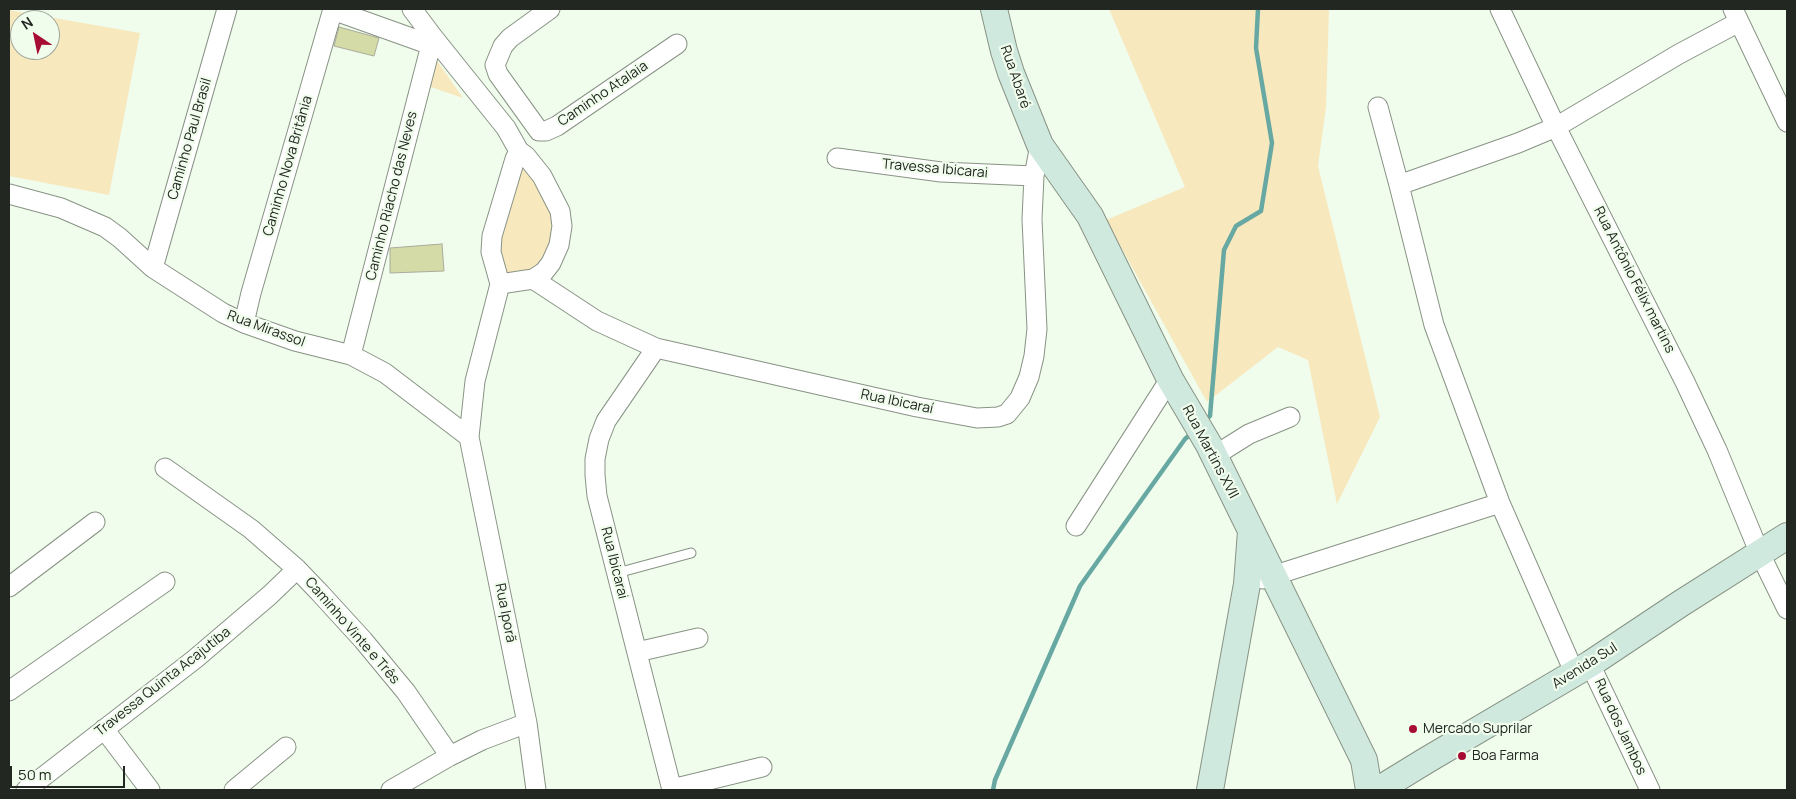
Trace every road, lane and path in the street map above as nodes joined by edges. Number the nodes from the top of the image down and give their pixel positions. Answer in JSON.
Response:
{"nodes":[{"id":1,"x":227,"y":9,"type":"edge"},
{"id":2,"x":412,"y":9,"type":"edge"},
{"id":3,"x":550,"y":9,"type":"edge"},
{"id":4,"x":994,"y":9,"type":"edge"},
{"id":5,"x":1500,"y":9,"type":"edge"},
{"id":6,"x":333,"y":10,"type":"edge"},
{"id":7,"x":1736,"y":16,"type":"edge"},
{"id":8,"x":432,"y":41,"type":"junction"},
{"id":9,"x":677,"y":44,"type":"dead end"},
{"id":10,"x":1781,"y":91,"type":"edge"},
{"id":11,"x":514,"y":95,"type":"junction"},
{"id":12,"x":1378,"y":107,"type":"dead end"},
{"id":13,"x":492,"y":111,"type":"junction"},
{"id":14,"x":1787,"y":122,"type":"edge"},
{"id":15,"x":1556,"y":127,"type":"junction"},
{"id":16,"x":1040,"y":145,"type":"junction"},
{"id":17,"x":519,"y":151,"type":"junction"},
{"id":18,"x":837,"y":158,"type":"dead end"},
{"id":19,"x":1034,"y":176,"type":"junction"},
{"id":20,"x":1399,"y":185,"type":"junction"},
{"id":21,"x":9,"y":194,"type":"edge"},
{"id":22,"x":153,"y":268,"type":"junction"},
{"id":23,"x":533,"y":279,"type":"junction"},
{"id":24,"x":500,"y":284,"type":"junction"},
{"id":25,"x":244,"y":323,"type":"junction"},
{"id":26,"x":656,"y":348,"type":"junction"},
{"id":27,"x":351,"y":355,"type":"junction"},
{"id":28,"x":1170,"y":379,"type":"junction"},
{"id":29,"x":1290,"y":417,"type":"dead end"},
{"id":30,"x":470,"y":438,"type":"junction"},
{"id":31,"x":1212,"y":450,"type":"junction"},
{"id":32,"x":165,"y":468,"type":"dead end"},
{"id":33,"x":1500,"y":503,"type":"junction"},
{"id":34,"x":95,"y":522,"type":"dead end"},
{"id":35,"x":1076,"y":526,"type":"dead end"},
{"id":36,"x":1251,"y":531,"type":"junction"},
{"id":37,"x":1787,"y":536,"type":"edge"},
{"id":38,"x":692,"y":553,"type":"dead end"},
{"id":39,"x":1760,"y":554,"type":"junction"},
{"id":40,"x":297,"y":570,"type":"junction"},
{"id":41,"x":617,"y":573,"type":"junction"},
{"id":42,"x":1273,"y":576,"type":"junction"},
{"id":43,"x":165,"y":582,"type":"dead end"},
{"id":44,"x":1247,"y":584,"type":"junction"},
{"id":45,"x":9,"y":587,"type":"edge"},
{"id":46,"x":1787,"y":609,"type":"edge"},
{"id":47,"x":698,"y":638,"type":"dead end"},
{"id":48,"x":637,"y":652,"type":"junction"},
{"id":49,"x":1582,"y":669,"type":"junction"},
{"id":50,"x":9,"y":691,"type":"edge"},
{"id":51,"x":527,"y":723,"type":"junction"},
{"id":52,"x":104,"y":730,"type":"junction"},
{"id":53,"x":286,"y":747,"type":"dead end"},
{"id":54,"x":450,"y":756,"type":"junction"},
{"id":55,"x":762,"y":767,"type":"dead end"},
{"id":56,"x":1389,"y":786,"type":"edge"},
{"id":57,"x":26,"y":790,"type":"edge"},
{"id":58,"x":150,"y":790,"type":"edge"},
{"id":59,"x":234,"y":790,"type":"edge"},
{"id":60,"x":391,"y":790,"type":"edge"},
{"id":61,"x":536,"y":790,"type":"edge"},
{"id":62,"x":672,"y":790,"type":"edge"},
{"id":63,"x":1210,"y":790,"type":"edge"},
{"id":64,"x":1650,"y":790,"type":"edge"}],
"edges":[{"from":1,"to":22,"type":"street","name":"Caminho Paul Brasil"},
{"from":2,"to":8,"type":"street"},
{"from":3,"to":11,"type":"street"},
{"from":4,"to":16,"type":"street","name":"Rua Abaré"},
{"from":5,"to":15,"type":"street","name":"Rua Antônio Félix martins"},
{"from":6,"to":8,"type":"street"},
{"from":6,"to":25,"type":"street","name":"Caminho Nova Britânia"},
{"from":7,"to":10,"type":"street"},
{"from":7,"to":15,"type":"street"},
{"from":8,"to":13,"type":"street"},
{"from":8,"to":27,"type":"street","name":"Caminho Riacho das Neves"},
{"from":9,"to":11,"type":"street","name":"Caminho Atalaia"},
{"from":10,"to":14,"type":"street"},
{"from":11,"to":13,"type":"street"},
{"from":12,"to":20,"type":"street","name":"Rua dos Jambos"},
{"from":13,"to":17,"type":"street"},
{"from":15,"to":20,"type":"street"},
{"from":15,"to":39,"type":"street","name":"Rua Antônio Félix martins"},
{"from":16,"to":19,"type":"street","name":"Rua Ibicaraí"},
{"from":16,"to":28,"type":"street","name":"Rua Martins XVII"},
{"from":17,"to":23,"type":"street"},
{"from":17,"to":24,"type":"street"},
{"from":18,"to":19,"type":"street","name":"Travessa Ibicarai"},
{"from":19,"to":26,"type":"street","name":"Rua Ibicaraí"},
{"from":20,"to":33,"type":"street","name":"Rua dos Jambos"},
{"from":21,"to":22,"type":"street","name":"Rua Mirassol"},
{"from":22,"to":25,"type":"street","name":"Rua Mirassol"},
{"from":23,"to":24,"type":"street"},
{"from":23,"to":26,"type":"street","name":"Rua Ibicaraí"},
{"from":24,"to":30,"type":"street","name":"Rua Iporã"},
{"from":25,"to":27,"type":"street","name":"Rua Mirassol"},
{"from":26,"to":41,"type":"street","name":"Rua Ibicarai"},
{"from":27,"to":30,"type":"street","name":"Rua Mirassol"},
{"from":28,"to":31,"type":"street","name":"Rua Martins XVII"},
{"from":28,"to":35,"type":"street"},
{"from":29,"to":31,"type":"street"},
{"from":30,"to":51,"type":"street","name":"Rua Iporã"},
{"from":31,"to":36,"type":"street","name":"Rua Martins XVII"},
{"from":32,"to":40,"type":"street","name":"Caminho Vinte e Três"},
{"from":33,"to":42,"type":"street"},
{"from":33,"to":49,"type":"street","name":"Rua dos Jambos"},
{"from":34,"to":45,"type":"street"},
{"from":36,"to":42,"type":"street","name":"Rua Martins XVII"},
{"from":36,"to":44,"type":"street"},
{"from":37,"to":39,"type":"street","name":"Avenida Sul"},
{"from":38,"to":41,"type":"lane"},
{"from":39,"to":46,"type":"street","name":"Rua Antônio Félix martins"},
{"from":39,"to":49,"type":"street","name":"Avenida Sul"},
{"from":40,"to":52,"type":"street","name":"Travessa Quinta Acajutiba"},
{"from":40,"to":54,"type":"street","name":"Caminho Vinte e Três"},
{"from":41,"to":48,"type":"street","name":"Rua Ibicarai"},
{"from":42,"to":44,"type":"street"},
{"from":42,"to":56,"type":"street","name":"Rua Martins XVII"},
{"from":43,"to":50,"type":"street"},
{"from":44,"to":63,"type":"street"},
{"from":47,"to":48,"type":"street"},
{"from":48,"to":62,"type":"street","name":"Rua Ibicarai"},
{"from":49,"to":56,"type":"street","name":"Avenida Sul"},
{"from":49,"to":64,"type":"street","name":"Rua dos Jambos"},
{"from":51,"to":54,"type":"street"},
{"from":51,"to":61,"type":"street","name":"Rua Iporã"},
{"from":52,"to":57,"type":"street","name":"Travessa Quinta Acajutiba"},
{"from":52,"to":58,"type":"street"},
{"from":53,"to":59,"type":"street"},
{"from":54,"to":60,"type":"street"},
{"from":55,"to":62,"type":"street"}]}
